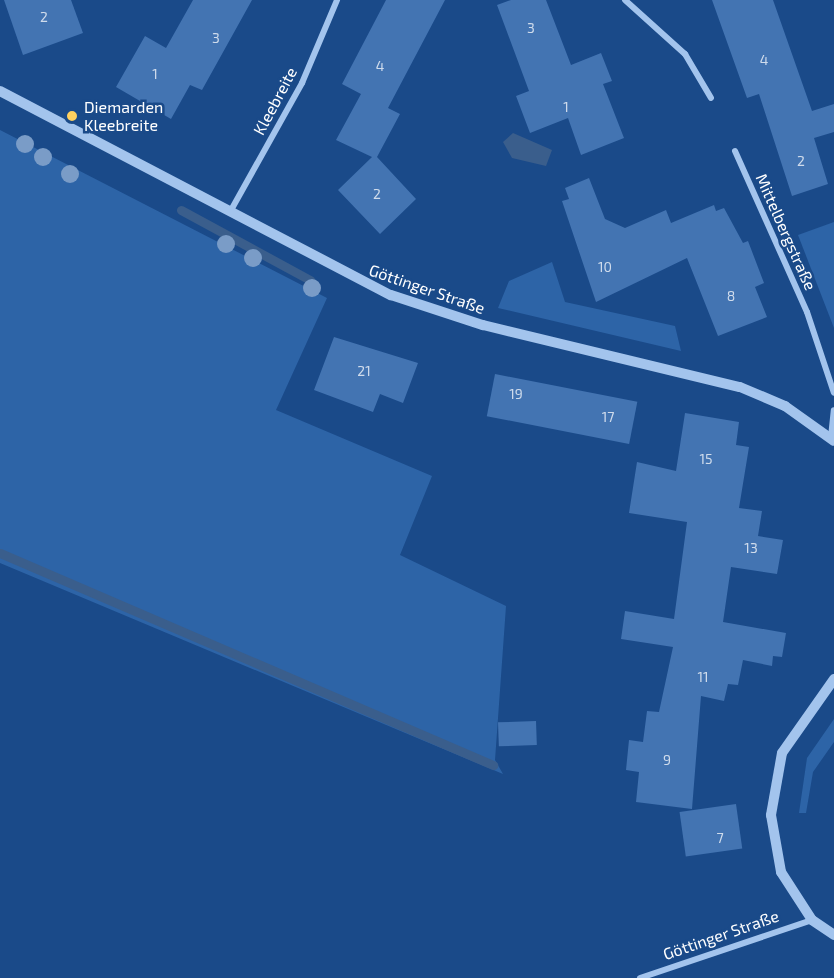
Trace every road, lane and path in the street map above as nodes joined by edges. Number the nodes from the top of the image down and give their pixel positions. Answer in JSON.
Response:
{"nodes":[{"id":1,"x":337,"y":0,"type":"edge"},
{"id":2,"x":628,"y":1,"type":"edge"},
{"id":3,"x":0,"y":91,"type":"edge"},
{"id":4,"x":711,"y":98,"type":"dead end"},
{"id":5,"x":735,"y":151,"type":"dead end"},
{"id":6,"x":230,"y":212,"type":"junction"},
{"id":7,"x":834,"y":393,"type":"edge"},
{"id":8,"x":834,"y":410,"type":"edge"},
{"id":9,"x":832,"y":439,"type":"edge"},
{"id":10,"x":834,"y":679,"type":"edge"},
{"id":11,"x":812,"y":920,"type":"junction"},
{"id":12,"x":834,"y":935,"type":"edge"},
{"id":13,"x":640,"y":978,"type":"edge"}],
"edges":[{"from":1,"to":6,"type":"street","name":"Kleebreite"},
{"from":2,"to":4,"type":"street"},
{"from":3,"to":6,"type":"street","name":"Göttinger Straße"},
{"from":5,"to":7,"type":"street","name":"Mittelbergstraße"},
{"from":6,"to":9,"type":"street","name":"Göttinger Straße"},
{"from":8,"to":9,"type":"street"},
{"from":10,"to":11,"type":"street","name":"Göttinger Straße"},
{"from":11,"to":12,"type":"street","name":"Göttinger Straße"},
{"from":11,"to":13,"type":"street","name":"Göttinger Straße"}]}
